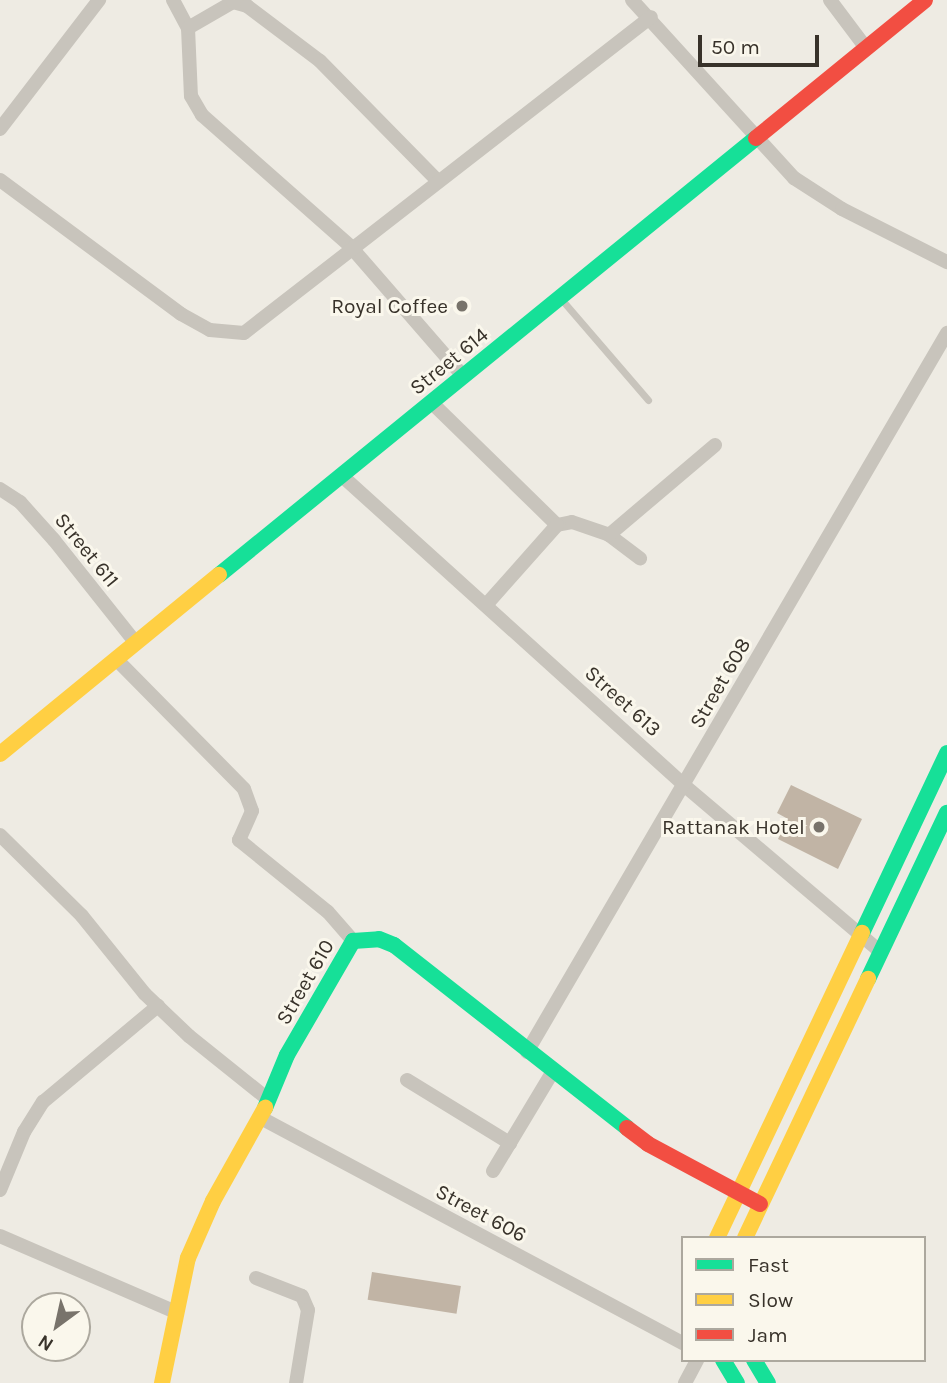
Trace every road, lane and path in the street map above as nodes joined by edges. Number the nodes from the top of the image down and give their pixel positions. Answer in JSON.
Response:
{"nodes":[{"id":1,"x":99,"y":0,"type":"edge"},
{"id":2,"x":173,"y":0,"type":"edge"},
{"id":3,"x":632,"y":0,"type":"edge"},
{"id":4,"x":830,"y":0,"type":"edge"},
{"id":5,"x":925,"y":0,"type":"edge"},
{"id":6,"x":651,"y":18,"type":"junction"},
{"id":7,"x":188,"y":28,"type":"junction"},
{"id":8,"x":866,"y":48,"type":"junction"},
{"id":9,"x":0,"y":129,"type":"edge"},
{"id":10,"x":755,"y":138,"type":"junction"},
{"id":11,"x":0,"y":180,"type":"edge"},
{"id":12,"x":438,"y":181,"type":"junction"},
{"id":13,"x":351,"y":247,"type":"junction"},
{"id":14,"x":947,"y":262,"type":"edge"},
{"id":15,"x":560,"y":298,"type":"junction"},
{"id":16,"x":947,"y":333,"type":"edge"},
{"id":17,"x":463,"y":376,"type":"junction"},
{"id":18,"x":648,"y":400,"type":"dead end"},
{"id":19,"x":431,"y":402,"type":"junction"},
{"id":20,"x":715,"y":445,"type":"dead end"},
{"id":21,"x":341,"y":475,"type":"junction"},
{"id":22,"x":0,"y":489,"type":"edge"},
{"id":23,"x":557,"y":525,"type":"junction"},
{"id":24,"x":609,"y":535,"type":"junction"},
{"id":25,"x":640,"y":558,"type":"dead end"},
{"id":26,"x":486,"y":606,"type":"junction"},
{"id":27,"x":136,"y":643,"type":"junction"},
{"id":28,"x":116,"y":659,"type":"junction"},
{"id":29,"x":947,"y":753,"type":"edge"},
{"id":30,"x":0,"y":754,"type":"edge"},
{"id":31,"x":685,"y":786,"type":"junction"},
{"id":32,"x":947,"y":813,"type":"edge"},
{"id":33,"x":0,"y":835,"type":"edge"},
{"id":34,"x":860,"y":936,"type":"junction"},
{"id":35,"x":353,"y":941,"type":"junction"},
{"id":36,"x":881,"y":952,"type":"junction"},
{"id":37,"x":158,"y":1006,"type":"junction"},
{"id":38,"x":527,"y":1052,"type":"junction"},
{"id":39,"x":552,"y":1073,"type":"junction"},
{"id":40,"x":407,"y":1080,"type":"dead end"},
{"id":41,"x":269,"y":1100,"type":"junction"},
{"id":42,"x":261,"y":1118,"type":"junction"},
{"id":43,"x":510,"y":1143,"type":"junction"},
{"id":44,"x":493,"y":1171,"type":"dead end"},
{"id":45,"x":0,"y":1190,"type":"edge"},
{"id":46,"x":737,"y":1193,"type":"junction"},
{"id":47,"x":760,"y":1204,"type":"junction"},
{"id":48,"x":0,"y":1236,"type":"edge"},
{"id":49,"x":718,"y":1236,"type":"edge"},
{"id":50,"x":746,"y":1236,"type":"edge"},
{"id":51,"x":256,"y":1278,"type":"dead end"},
{"id":52,"x":176,"y":1312,"type":"junction"},
{"id":53,"x":681,"y":1342,"type":"edge"},
{"id":54,"x":696,"y":1362,"type":"edge"},
{"id":55,"x":724,"y":1362,"type":"edge"},
{"id":56,"x":755,"y":1362,"type":"edge"},
{"id":57,"x":162,"y":1383,"type":"edge"},
{"id":58,"x":296,"y":1383,"type":"edge"},
{"id":59,"x":685,"y":1383,"type":"edge"},
{"id":60,"x":737,"y":1383,"type":"edge"},
{"id":61,"x":768,"y":1383,"type":"edge"}],
"edges":[{"from":1,"to":9,"type":"street"},
{"from":2,"to":7,"type":"street"},
{"from":3,"to":6,"type":"street"},
{"from":4,"to":8,"type":"street"},
{"from":5,"to":8,"type":"street","name":"Street 614"},
{"from":6,"to":10,"type":"street"},
{"from":6,"to":12,"type":"street"},
{"from":7,"to":12,"type":"street"},
{"from":7,"to":13,"type":"street"},
{"from":8,"to":10,"type":"street","name":"Street 614"},
{"from":10,"to":14,"type":"street"},
{"from":10,"to":15,"type":"street","name":"Street 614"},
{"from":11,"to":13,"type":"street"},
{"from":12,"to":13,"type":"street"},
{"from":13,"to":17,"type":"street"},
{"from":15,"to":17,"type":"street","name":"Street 614"},
{"from":15,"to":18,"type":"lane"},
{"from":16,"to":31,"type":"street","name":"Street 608"},
{"from":17,"to":19,"type":"street","name":"Street 614"},
{"from":19,"to":21,"type":"street","name":"Street 614"},
{"from":19,"to":23,"type":"street"},
{"from":20,"to":24,"type":"street"},
{"from":21,"to":26,"type":"street","name":"Street 613"},
{"from":21,"to":27,"type":"street","name":"Street 614"},
{"from":22,"to":27,"type":"street","name":"Street 611"},
{"from":23,"to":24,"type":"street"},
{"from":23,"to":26,"type":"street"},
{"from":24,"to":25,"type":"street"},
{"from":26,"to":31,"type":"street","name":"Street 613"},
{"from":27,"to":28,"type":"street","name":"Street 614"},
{"from":28,"to":30,"type":"street","name":"Street 614"},
{"from":28,"to":35,"type":"street"},
{"from":29,"to":34,"type":"street"},
{"from":31,"to":34,"type":"street","name":"Street 613"},
{"from":31,"to":38,"type":"street","name":"Street 608"},
{"from":32,"to":36,"type":"street"},
{"from":33,"to":37,"type":"street"},
{"from":34,"to":36,"type":"street","name":"Street 613"},
{"from":34,"to":46,"type":"street"},
{"from":35,"to":38,"type":"street","name":"Street 610"},
{"from":35,"to":41,"type":"street","name":"Street 610"},
{"from":36,"to":47,"type":"street"},
{"from":37,"to":41,"type":"street"},
{"from":37,"to":45,"type":"street"},
{"from":38,"to":39,"type":"street","name":"Street 610"},
{"from":39,"to":43,"type":"street"},
{"from":39,"to":46,"type":"street","name":"Street 610"},
{"from":40,"to":43,"type":"street"},
{"from":41,"to":42,"type":"street","name":"Street 610"},
{"from":42,"to":52,"type":"street","name":"Street 610"},
{"from":42,"to":53,"type":"street","name":"Street 606"},
{"from":43,"to":44,"type":"street"},
{"from":46,"to":47,"type":"street","name":"Street 610"},
{"from":46,"to":49,"type":"street"},
{"from":47,"to":50,"type":"street"},
{"from":48,"to":52,"type":"street"},
{"from":51,"to":58,"type":"street"},
{"from":52,"to":57,"type":"street","name":"Street 610"},
{"from":54,"to":59,"type":"street"},
{"from":55,"to":60,"type":"street"},
{"from":56,"to":61,"type":"street"}]}
